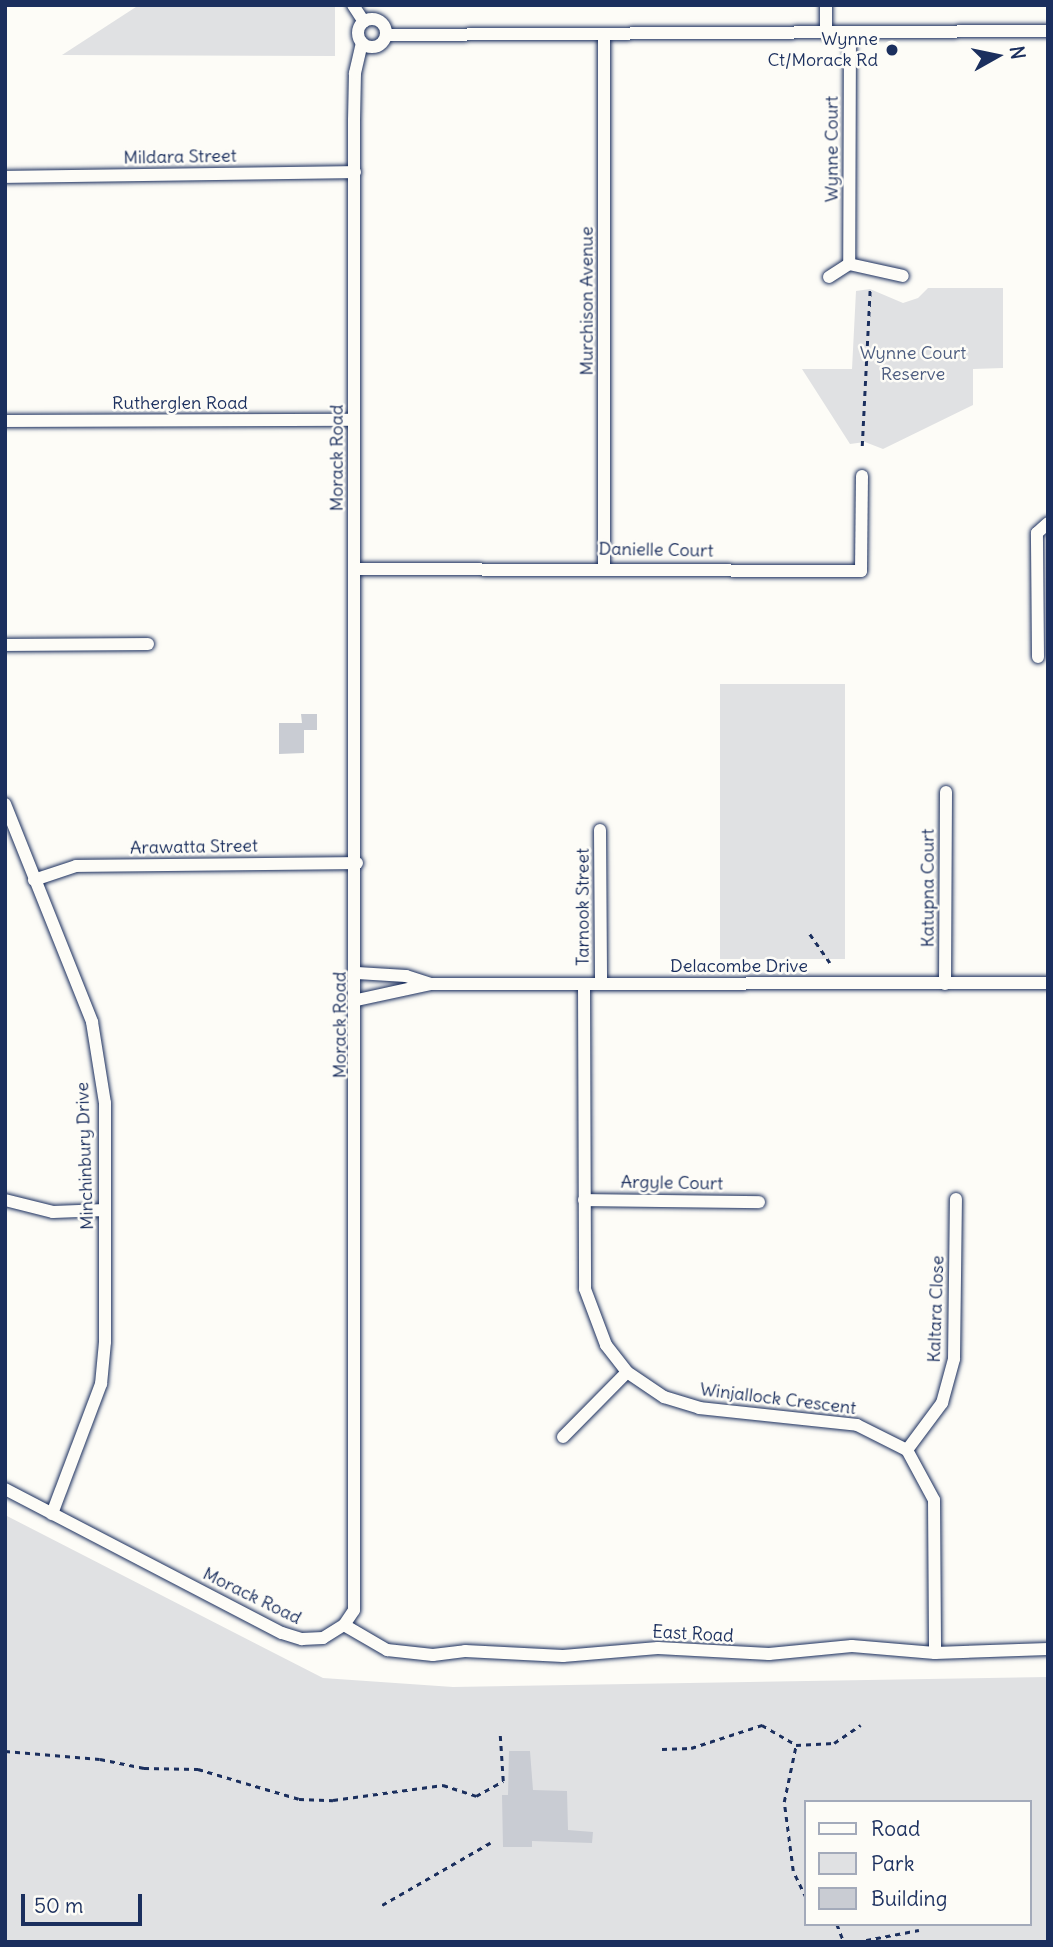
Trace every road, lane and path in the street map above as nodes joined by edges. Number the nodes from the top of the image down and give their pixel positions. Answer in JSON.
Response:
{"nodes":[{"id":1,"x":353,"y":5,"type":"edge"},
{"id":2,"x":826,"y":5,"type":"edge"},
{"id":3,"x":364,"y":22,"type":"junction"},
{"id":4,"x":1048,"y":31,"type":"edge"},
{"id":5,"x":826,"y":33,"type":"junction"},
{"id":6,"x":850,"y":33,"type":"junction"},
{"id":7,"x":386,"y":35,"type":"junction"},
{"id":8,"x":604,"y":35,"type":"junction"},
{"id":9,"x":362,"y":43,"type":"junction"},
{"id":10,"x":355,"y":172,"type":"junction"},
{"id":11,"x":5,"y":177,"type":"edge"},
{"id":12,"x":849,"y":264,"type":"junction"},
{"id":13,"x":903,"y":276,"type":"dead end"},
{"id":14,"x":829,"y":277,"type":"dead end"},
{"id":15,"x":870,"y":289,"type":"dead end"},
{"id":16,"x":354,"y":420,"type":"junction"},
{"id":17,"x":5,"y":421,"type":"edge"},
{"id":18,"x":862,"y":446,"type":"dead end"},
{"id":19,"x":862,"y":475,"type":"dead end"},
{"id":20,"x":1048,"y":523,"type":"edge"},
{"id":21,"x":604,"y":566,"type":"junction"},
{"id":22,"x":355,"y":569,"type":"junction"},
{"id":23,"x":148,"y":644,"type":"dead end"},
{"id":24,"x":5,"y":645,"type":"edge"},
{"id":25,"x":1038,"y":657,"type":"dead end"},
{"id":26,"x":946,"y":792,"type":"dead end"},
{"id":27,"x":5,"y":804,"type":"edge"},
{"id":28,"x":600,"y":830,"type":"dead end"},
{"id":29,"x":357,"y":863,"type":"junction"},
{"id":30,"x":34,"y":880,"type":"junction"},
{"id":31,"x":810,"y":934,"type":"dead end"},
{"id":32,"x":830,"y":963,"type":"dead end"},
{"id":33,"x":357,"y":973,"type":"junction"},
{"id":34,"x":1048,"y":983,"type":"edge"},
{"id":35,"x":431,"y":984,"type":"junction"},
{"id":36,"x":583,"y":984,"type":"junction"},
{"id":37,"x":601,"y":984,"type":"junction"},
{"id":38,"x":945,"y":984,"type":"junction"},
{"id":39,"x":357,"y":1000,"type":"junction"},
{"id":40,"x":956,"y":1199,"type":"dead end"},
{"id":41,"x":5,"y":1200,"type":"edge"},
{"id":42,"x":584,"y":1200,"type":"junction"},
{"id":43,"x":760,"y":1202,"type":"dead end"},
{"id":44,"x":105,"y":1210,"type":"junction"},
{"id":45,"x":627,"y":1372,"type":"junction"},
{"id":46,"x":563,"y":1437,"type":"dead end"},
{"id":47,"x":907,"y":1450,"type":"junction"},
{"id":48,"x":5,"y":1489,"type":"edge"},
{"id":49,"x":52,"y":1514,"type":"junction"},
{"id":50,"x":344,"y":1625,"type":"junction"},
{"id":51,"x":1048,"y":1649,"type":"edge"},
{"id":52,"x":935,"y":1653,"type":"junction"},
{"id":53,"x":861,"y":1725,"type":"dead end"},
{"id":54,"x":500,"y":1735,"type":"dead end"},
{"id":55,"x":796,"y":1745,"type":"junction"},
{"id":56,"x":662,"y":1749,"type":"dead end"},
{"id":57,"x":5,"y":1751,"type":"edge"},
{"id":58,"x":490,"y":1843,"type":"dead end"},
{"id":59,"x":804,"y":1895,"type":"edge"},
{"id":60,"x":382,"y":1905,"type":"dead end"},
{"id":61,"x":837,"y":1926,"type":"edge"},
{"id":62,"x":919,"y":1930,"type":"dead end"},
{"id":63,"x":844,"y":1942,"type":"edge"},
{"id":64,"x":856,"y":1942,"type":"edge"}],
"edges":[{"from":1,"to":3,"type":"street"},
{"from":2,"to":5,"type":"street"},
{"from":3,"to":7,"type":"street"},
{"from":3,"to":9,"type":"street"},
{"from":4,"to":6,"type":"street"},
{"from":5,"to":6,"type":"street"},
{"from":5,"to":8,"type":"street"},
{"from":6,"to":12,"type":"street","name":"Wynne Court"},
{"from":7,"to":8,"type":"street"},
{"from":7,"to":9,"type":"street"},
{"from":8,"to":21,"type":"street","name":"Murchison Avenue"},
{"from":9,"to":10,"type":"street","name":"Morack Road"},
{"from":10,"to":11,"type":"street","name":"Mildara Street"},
{"from":10,"to":16,"type":"street","name":"Morack Road"},
{"from":12,"to":13,"type":"street"},
{"from":12,"to":14,"type":"street"},
{"from":15,"to":18,"type":"path"},
{"from":16,"to":17,"type":"street","name":"Rutherglen Road"},
{"from":16,"to":22,"type":"street","name":"Morack Road"},
{"from":19,"to":21,"type":"street","name":"Danielle Court"},
{"from":20,"to":25,"type":"street"},
{"from":21,"to":22,"type":"street","name":"Danielle Court"},
{"from":22,"to":29,"type":"street","name":"Morack Road"},
{"from":23,"to":24,"type":"street"},
{"from":26,"to":38,"type":"street","name":"Katupna Court"},
{"from":27,"to":30,"type":"street","name":"Minchinbury Drive"},
{"from":28,"to":37,"type":"street","name":"Tarnook Street"},
{"from":29,"to":30,"type":"street","name":"Arawatta Street"},
{"from":29,"to":33,"type":"street","name":"Morack Road"},
{"from":30,"to":44,"type":"street","name":"Minchinbury Drive"},
{"from":31,"to":32,"type":"path"},
{"from":33,"to":35,"type":"street","name":"Delacombe Drive"},
{"from":33,"to":39,"type":"street","name":"Morack Road"},
{"from":34,"to":38,"type":"street","name":"Delacombe Drive"},
{"from":35,"to":36,"type":"street","name":"Delacombe Drive"},
{"from":35,"to":39,"type":"street","name":"Delacombe Drive"},
{"from":36,"to":37,"type":"street","name":"Delacombe Drive"},
{"from":36,"to":42,"type":"street","name":"Winjallock Crescent"},
{"from":37,"to":38,"type":"street","name":"Delacombe Drive"},
{"from":39,"to":50,"type":"street","name":"Morack Road"},
{"from":40,"to":47,"type":"street","name":"Kaltara Close"},
{"from":41,"to":44,"type":"street"},
{"from":42,"to":43,"type":"street","name":"Argyle Court"},
{"from":42,"to":45,"type":"street","name":"Winjallock Crescent"},
{"from":44,"to":49,"type":"street","name":"Minchinbury Drive"},
{"from":45,"to":46,"type":"street"},
{"from":45,"to":47,"type":"street","name":"Winjallock Crescent"},
{"from":47,"to":52,"type":"street"},
{"from":48,"to":49,"type":"street","name":"Morack Road"},
{"from":49,"to":50,"type":"street","name":"Morack Road"},
{"from":50,"to":52,"type":"street","name":"East Road"},
{"from":51,"to":52,"type":"street","name":"East Road"},
{"from":53,"to":55,"type":"path"},
{"from":54,"to":57,"type":"path"},
{"from":55,"to":56,"type":"path"},
{"from":55,"to":59,"type":"path"},
{"from":58,"to":60,"type":"path"},
{"from":61,"to":63,"type":"path"},
{"from":62,"to":64,"type":"path"}]}
